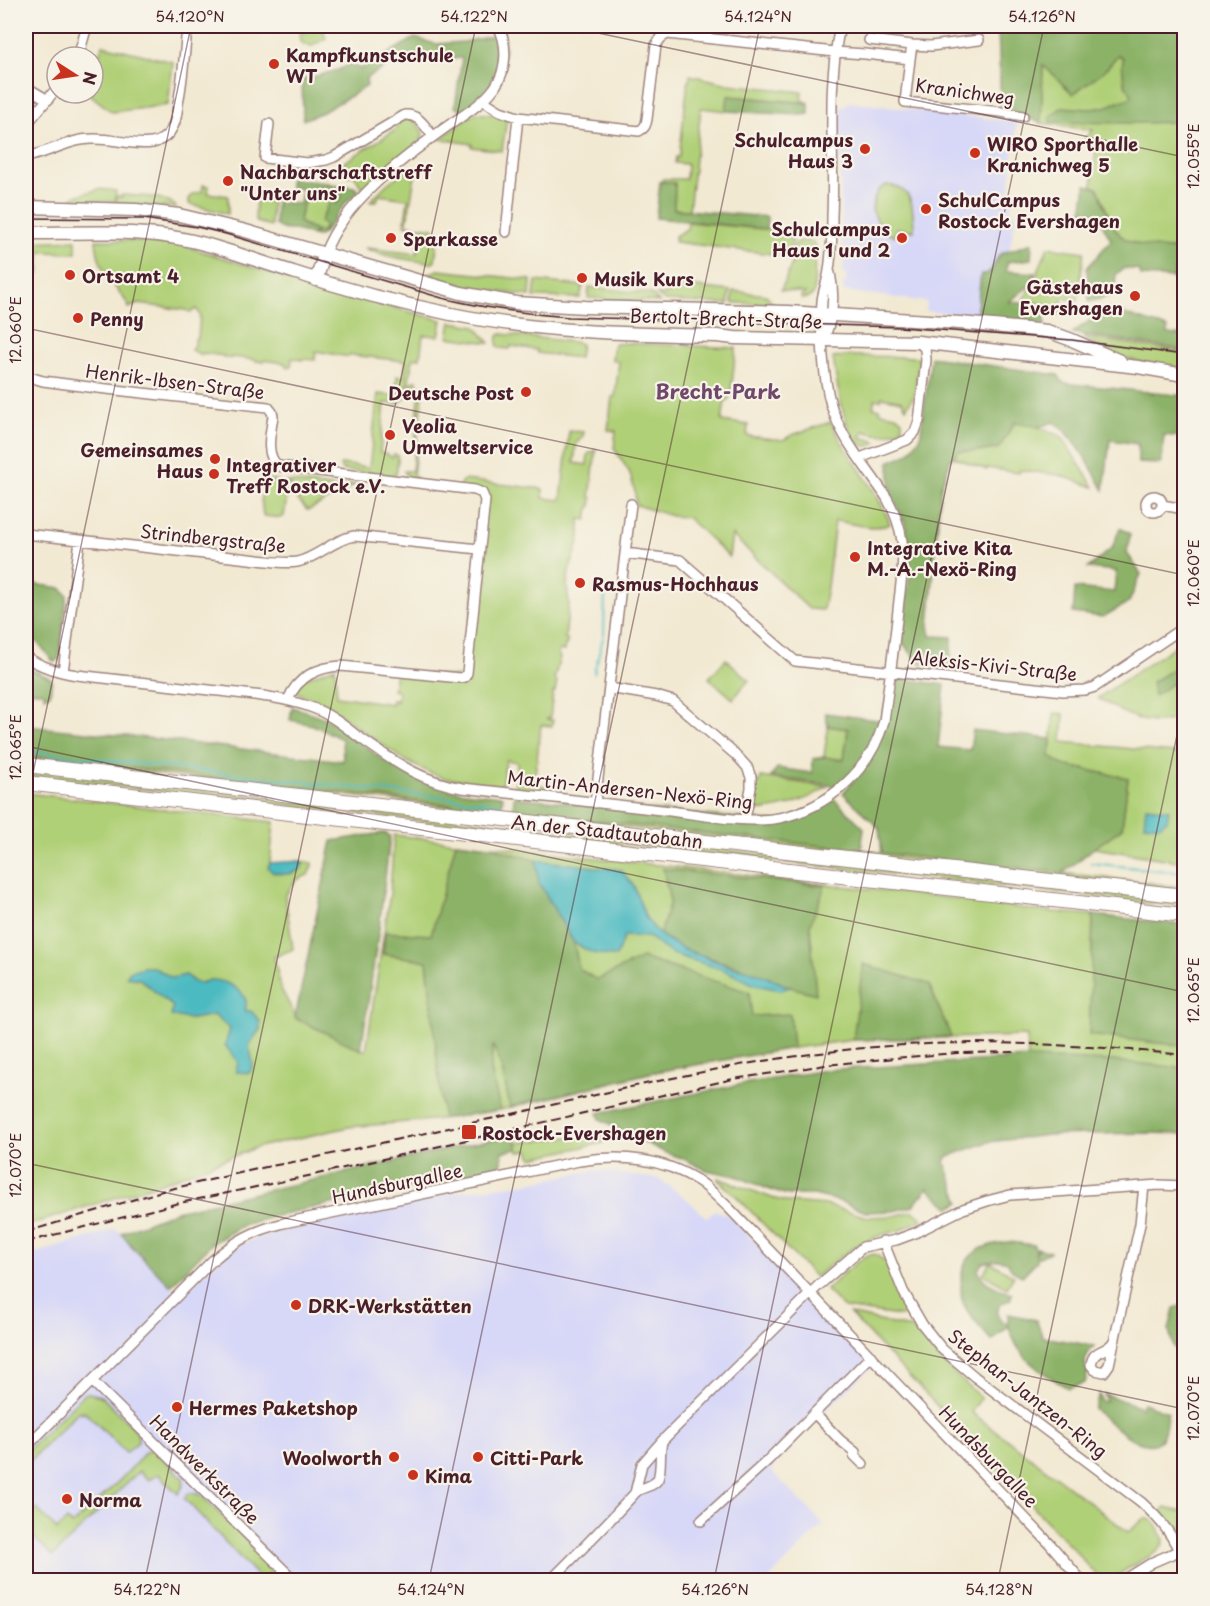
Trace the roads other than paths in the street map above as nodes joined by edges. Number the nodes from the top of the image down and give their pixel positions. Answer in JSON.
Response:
{"nodes":[{"id":1,"x":87,"y":26,"type":"edge"},
{"id":2,"x":188,"y":26,"type":"edge"},
{"id":3,"x":498,"y":26,"type":"edge"},
{"id":4,"x":840,"y":26,"type":"edge"},
{"id":5,"x":869,"y":40,"type":"dead end"},
{"id":6,"x":979,"y":40,"type":"dead end"},
{"id":7,"x":81,"y":45,"type":"edge"},
{"id":8,"x":912,"y":45,"type":"junction"},
{"id":9,"x":831,"y":52,"type":"junction"},
{"id":10,"x":910,"y":59,"type":"junction"},
{"id":11,"x":26,"y":87,"type":"edge"},
{"id":12,"x":45,"y":98,"type":"edge"},
{"id":13,"x":484,"y":101,"type":"junction"},
{"id":14,"x":45,"y":103,"type":"edge"},
{"id":15,"x":1023,"y":116,"type":"dead end"},
{"id":16,"x":518,"y":117,"type":"junction"},
{"id":17,"x":269,"y":124,"type":"dead end"},
{"id":18,"x":26,"y":125,"type":"edge"},
{"id":19,"x":434,"y":136,"type":"junction"},
{"id":20,"x":26,"y":157,"type":"edge"},
{"id":21,"x":26,"y":207,"type":"edge"},
{"id":22,"x":506,"y":232,"type":"dead end"},
{"id":23,"x":26,"y":233,"type":"edge"},
{"id":24,"x":325,"y":253,"type":"junction"},
{"id":25,"x":316,"y":280,"type":"junction"},
{"id":26,"x":827,"y":314,"type":"junction"},
{"id":27,"x":823,"y":340,"type":"junction"},
{"id":28,"x":918,"y":342,"type":"junction"},
{"id":29,"x":1138,"y":368,"type":"junction"},
{"id":30,"x":1185,"y":375,"type":"edge"},
{"id":31,"x":26,"y":376,"type":"edge"},
{"id":32,"x":860,"y":458,"type":"junction"},
{"id":33,"x":631,"y":504,"type":"dead end"},
{"id":34,"x":1162,"y":505,"type":"dead end"},
{"id":35,"x":1185,"y":508,"type":"edge"},
{"id":36,"x":26,"y":534,"type":"edge"},
{"id":37,"x":80,"y":540,"type":"junction"},
{"id":38,"x":479,"y":549,"type":"junction"},
{"id":39,"x":625,"y":553,"type":"junction"},
{"id":40,"x":1185,"y":627,"type":"edge"},
{"id":41,"x":26,"y":657,"type":"edge"},
{"id":42,"x":891,"y":671,"type":"junction"},
{"id":43,"x":63,"y":672,"type":"junction"},
{"id":44,"x":609,"y":688,"type":"junction"},
{"id":45,"x":288,"y":700,"type":"junction"},
{"id":46,"x":26,"y":765,"type":"edge"},
{"id":47,"x":26,"y":783,"type":"edge"},
{"id":48,"x":596,"y":803,"type":"junction"},
{"id":49,"x":745,"y":819,"type":"junction"},
{"id":50,"x":1185,"y":896,"type":"edge"},
{"id":51,"x":1185,"y":915,"type":"edge"},
{"id":52,"x":1144,"y":1186,"type":"junction"},
{"id":53,"x":1185,"y":1186,"type":"edge"},
{"id":54,"x":883,"y":1241,"type":"junction"},
{"id":55,"x":810,"y":1293,"type":"junction"},
{"id":56,"x":1115,"y":1339,"type":"dead end"},
{"id":57,"x":871,"y":1356,"type":"junction"},
{"id":58,"x":92,"y":1381,"type":"junction"},
{"id":59,"x":814,"y":1413,"type":"junction"},
{"id":60,"x":663,"y":1440,"type":"junction"},
{"id":61,"x":26,"y":1447,"type":"edge"},
{"id":62,"x":862,"y":1464,"type":"dead end"},
{"id":63,"x":635,"y":1493,"type":"junction"},
{"id":64,"x":701,"y":1521,"type":"dead end"},
{"id":65,"x":1182,"y":1550,"type":"edge"},
{"id":66,"x":1185,"y":1562,"type":"edge"},
{"id":67,"x":294,"y":1581,"type":"edge"},
{"id":68,"x":550,"y":1581,"type":"edge"},
{"id":69,"x":1081,"y":1581,"type":"edge"},
{"id":70,"x":1124,"y":1581,"type":"edge"}],
"edges":[{"from":1,"to":7,"type":"street"},
{"from":2,"to":20,"type":"street"},
{"from":3,"to":13,"type":"street"},
{"from":4,"to":9,"type":"street","name":"Martin-Andersen-Nexö-Ring"},
{"from":5,"to":8,"type":"street"},
{"from":6,"to":8,"type":"street"},
{"from":8,"to":10,"type":"street","name":"Kranichweg"},
{"from":9,"to":10,"type":"street","name":"Kranichweg"},
{"from":9,"to":16,"type":"street","name":"Kranichweg"},
{"from":9,"to":26,"type":"street","name":"Martin-Andersen-Nexö-Ring"},
{"from":10,"to":15,"type":"street","name":"Kranichweg"},
{"from":11,"to":12,"type":"street"},
{"from":13,"to":16,"type":"street"},
{"from":13,"to":19,"type":"street"},
{"from":14,"to":18,"type":"street"},
{"from":16,"to":22,"type":"street"},
{"from":17,"to":19,"type":"street"},
{"from":19,"to":24,"type":"street"},
{"from":21,"to":24,"type":"main road","name":"Bertolt-Brecht-Straße"},
{"from":23,"to":25,"type":"main road","name":"Bertolt-Brecht-Straße"},
{"from":24,"to":25,"type":"main road"},
{"from":24,"to":26,"type":"main road","name":"Bertolt-Brecht-Straße"},
{"from":25,"to":27,"type":"main road","name":"Bertolt-Brecht-Straße"},
{"from":26,"to":27,"type":"street","name":"Martin-Andersen-Nexö-Ring"},
{"from":26,"to":29,"type":"main road","name":"Bertolt-Brecht-Straße"},
{"from":27,"to":28,"type":"main road","name":"Bertolt-Brecht-Straße"},
{"from":27,"to":32,"type":"street","name":"Martin-Andersen-Nexö-Ring"},
{"from":28,"to":29,"type":"main road","name":"Bertolt-Brecht-Straße"},
{"from":28,"to":32,"type":"street"},
{"from":29,"to":30,"type":"main road","name":"Bertolt-Brecht-Straße"},
{"from":31,"to":38,"type":"street","name":"Henrik-Ibsen-Straße"},
{"from":32,"to":42,"type":"street","name":"Martin-Andersen-Nexö-Ring"},
{"from":33,"to":39,"type":"street"},
{"from":34,"to":35,"type":"street"},
{"from":36,"to":37,"type":"street","name":"Strindbergstraße"},
{"from":37,"to":38,"type":"street","name":"Strindbergstraße"},
{"from":37,"to":43,"type":"street"},
{"from":38,"to":45,"type":"street"},
{"from":39,"to":42,"type":"street","name":"Aleksis-Kivi-Straße"},
{"from":39,"to":44,"type":"street"},
{"from":40,"to":42,"type":"street","name":"Aleksis-Kivi-Straße"},
{"from":41,"to":43,"type":"street","name":"Martin-Andersen-Nexö-Ring"},
{"from":42,"to":49,"type":"street","name":"Martin-Andersen-Nexö-Ring"},
{"from":43,"to":45,"type":"street","name":"Martin-Andersen-Nexö-Ring"},
{"from":44,"to":48,"type":"street"},
{"from":44,"to":49,"type":"street"},
{"from":45,"to":48,"type":"street","name":"Martin-Andersen-Nexö-Ring"},
{"from":46,"to":50,"type":"highway","name":"An der Stadtautobahn"},
{"from":47,"to":51,"type":"highway","name":"An der Stadtautobahn"},
{"from":48,"to":49,"type":"street","name":"Martin-Andersen-Nexö-Ring"},
{"from":52,"to":53,"type":"street"},
{"from":52,"to":54,"type":"street"},
{"from":52,"to":56,"type":"street"},
{"from":54,"to":55,"type":"street"},
{"from":54,"to":65,"type":"street","name":"Stephan-Jantzen-Ring"},
{"from":55,"to":57,"type":"street","name":"Hundsburgallee"},
{"from":55,"to":58,"type":"street","name":"Hundsburgallee"},
{"from":55,"to":60,"type":"street"},
{"from":57,"to":59,"type":"street"},
{"from":57,"to":69,"type":"street","name":"Hundsburgallee"},
{"from":58,"to":61,"type":"street","name":"Hundsburgallee"},
{"from":58,"to":67,"type":"street","name":"Handwerkstraße"},
{"from":59,"to":62,"type":"street"},
{"from":59,"to":64,"type":"street"},
{"from":60,"to":63,"type":"street"},
{"from":60,"to":63,"type":"street"},
{"from":63,"to":68,"type":"street"},
{"from":65,"to":66,"type":"street","name":"Stephan-Jantzen-Ring"},
{"from":65,"to":70,"type":"street"}]}
